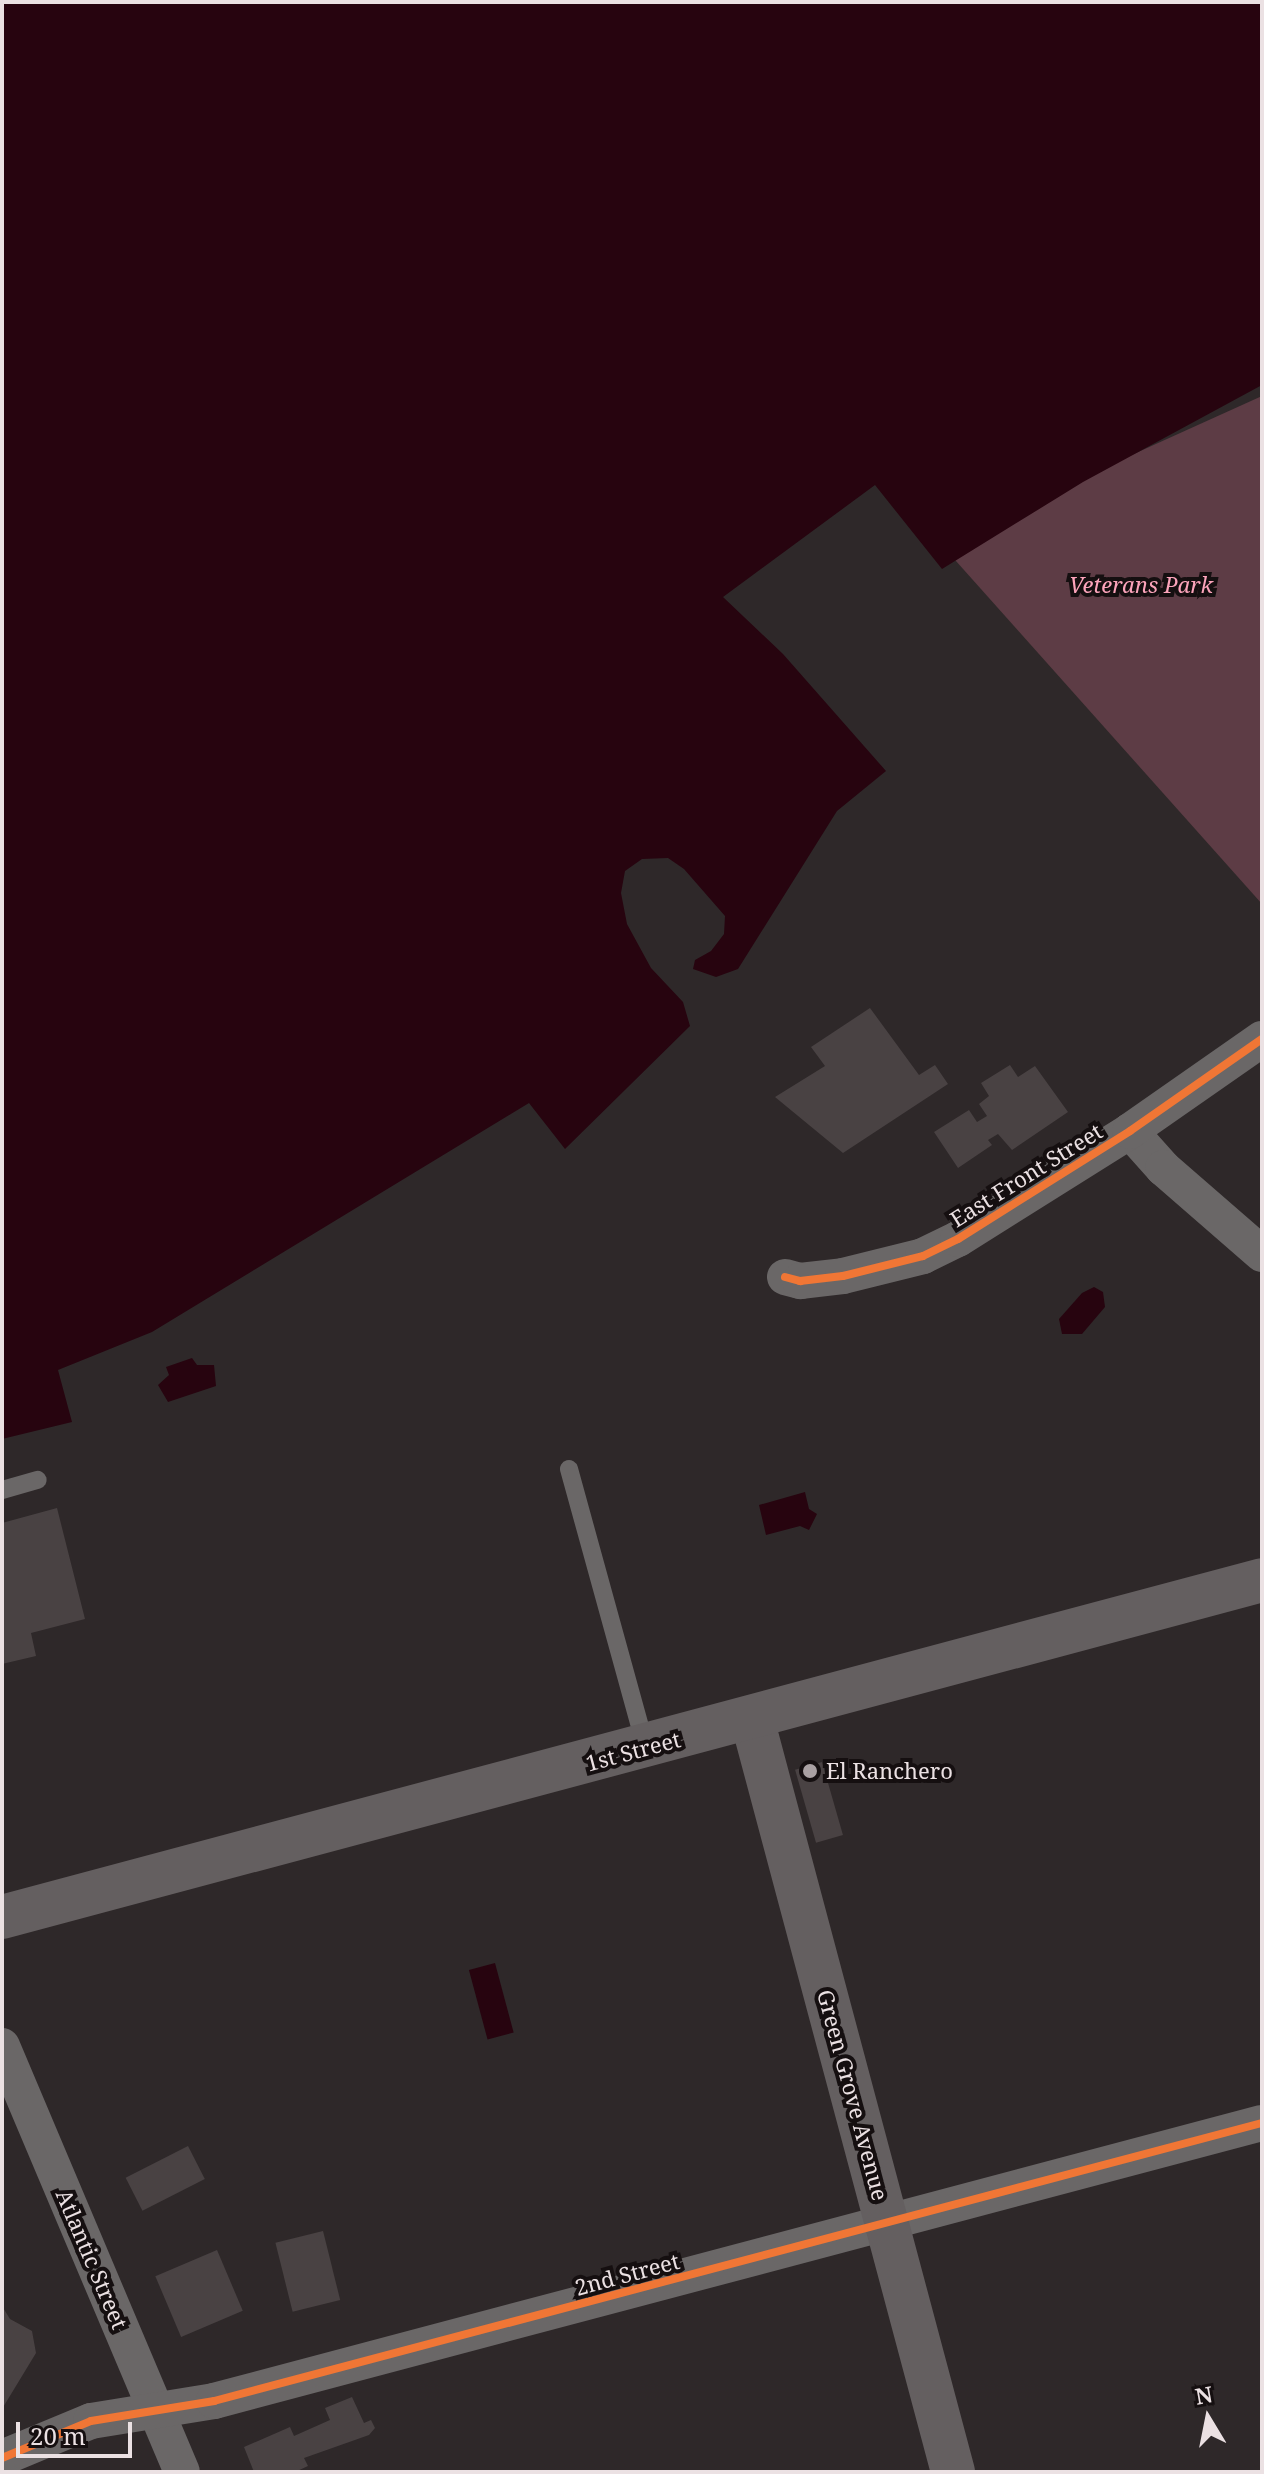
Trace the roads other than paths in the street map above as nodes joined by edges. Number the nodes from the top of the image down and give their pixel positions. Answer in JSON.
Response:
{"nodes":[{"id":1,"x":1262,"y":1039,"type":"edge"},
{"id":2,"x":1130,"y":1131,"type":"junction"},
{"id":3,"x":1262,"y":1254,"type":"edge"},
{"id":4,"x":785,"y":1277,"type":"dead end"},
{"id":5,"x":569,"y":1469,"type":"dead end"},
{"id":6,"x":38,"y":1480,"type":"dead end"},
{"id":7,"x":2,"y":1490,"type":"edge"},
{"id":8,"x":1262,"y":1580,"type":"edge"},
{"id":9,"x":752,"y":1719,"type":"junction"},
{"id":10,"x":646,"y":1748,"type":"junction"},
{"id":11,"x":2,"y":1917,"type":"edge"},
{"id":12,"x":2,"y":2046,"type":"edge"},
{"id":13,"x":1262,"y":2123,"type":"edge"},
{"id":14,"x":888,"y":2224,"type":"junction"},
{"id":15,"x":156,"y":2411,"type":"junction"},
{"id":16,"x":2,"y":2458,"type":"edge"},
{"id":17,"x":182,"y":2472,"type":"edge"},
{"id":18,"x":953,"y":2472,"type":"edge"}],
"edges":[{"from":1,"to":2,"type":"street","name":"East Front Street"},
{"from":2,"to":3,"type":"street"},
{"from":2,"to":4,"type":"street","name":"East Front Street"},
{"from":5,"to":10,"type":"lane"},
{"from":6,"to":7,"type":"lane"},
{"from":8,"to":9,"type":"main road","name":"1st Street"},
{"from":9,"to":10,"type":"main road","name":"1st Street"},
{"from":9,"to":14,"type":"main road","name":"Green Grove Avenue"},
{"from":10,"to":11,"type":"main road","name":"1st Street"},
{"from":12,"to":15,"type":"street","name":"Atlantic Street"},
{"from":13,"to":14,"type":"street","name":"2nd Street"},
{"from":14,"to":15,"type":"street","name":"2nd Street"},
{"from":14,"to":18,"type":"main road","name":"Green Grove Avenue"},
{"from":15,"to":16,"type":"street","name":"2nd Street"},
{"from":15,"to":17,"type":"street","name":"Atlantic Street"}]}
